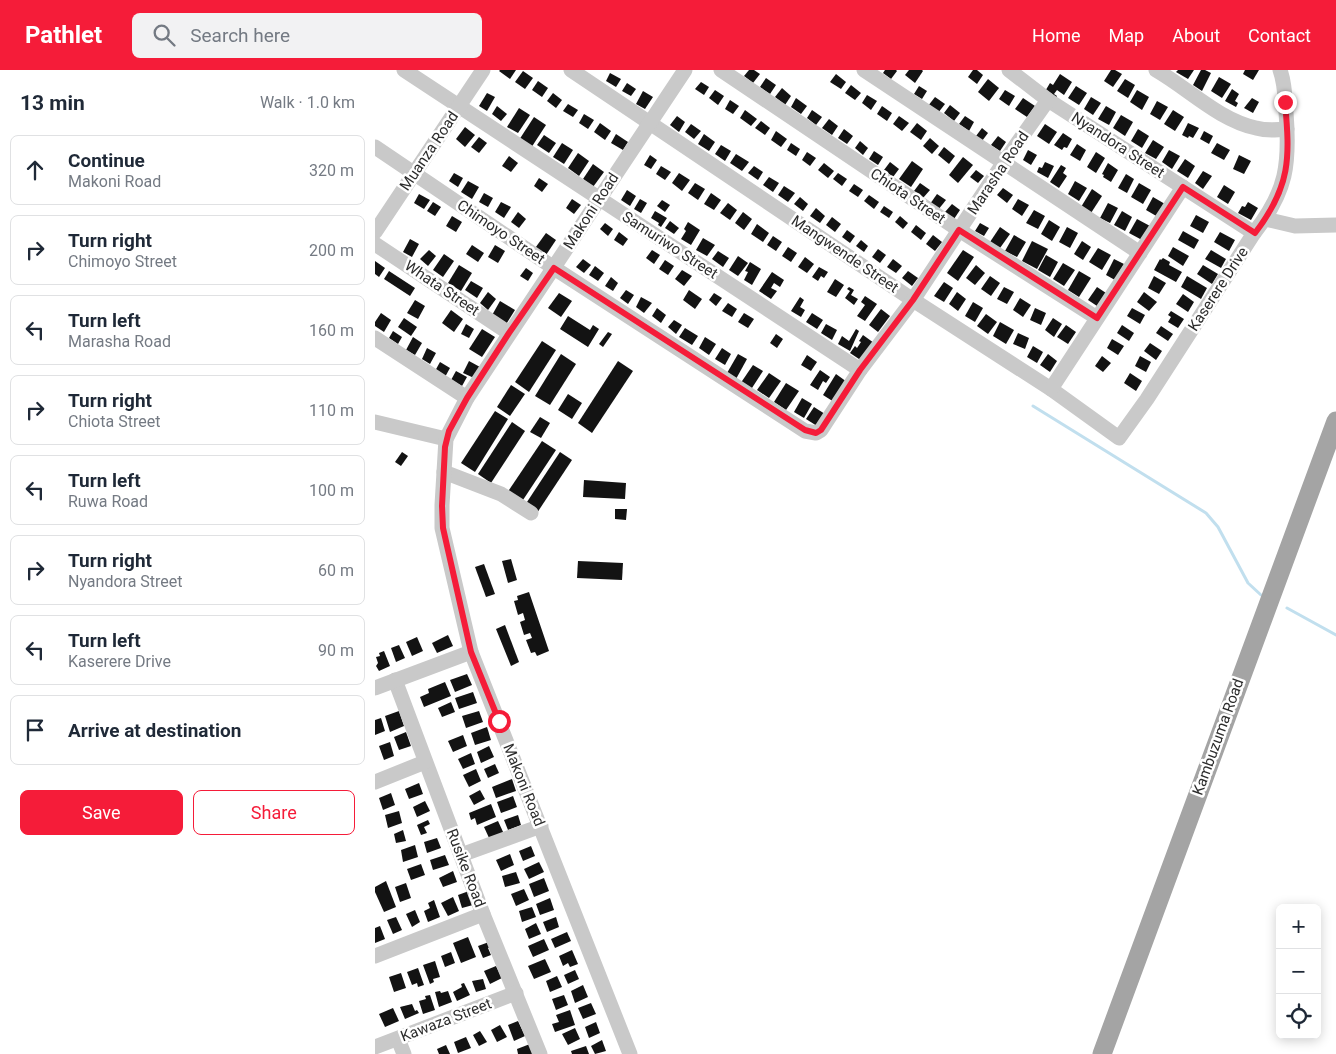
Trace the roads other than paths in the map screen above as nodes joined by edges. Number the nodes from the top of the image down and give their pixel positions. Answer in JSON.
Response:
{"nodes":[{"id":1,"x":404,"y":70,"type":"edge"},
{"id":2,"x":483,"y":70,"type":"edge"},
{"id":3,"x":571,"y":70,"type":"edge"},
{"id":4,"x":685,"y":70,"type":"edge"},
{"id":5,"x":721,"y":70,"type":"edge"},
{"id":6,"x":864,"y":70,"type":"edge"},
{"id":7,"x":1009,"y":70,"type":"edge"},
{"id":8,"x":1157,"y":70,"type":"edge"},
{"id":9,"x":1280,"y":70,"type":"edge"},
{"id":10,"x":1048,"y":100,"type":"junction"},
{"id":11,"x":459,"y":107,"type":"junction"},
{"id":12,"x":650,"y":122,"type":"junction"},
{"id":13,"x":1287,"y":130,"type":"junction"},
{"id":14,"x":375,"y":147,"type":"edge"},
{"id":15,"x":1004,"y":162,"type":"junction"},
{"id":16,"x":413,"y":173,"type":"junction"},
{"id":17,"x":1183,"y":187,"type":"junction"},
{"id":18,"x":599,"y":198,"type":"junction"},
{"id":19,"x":1265,"y":219,"type":"junction"},
{"id":20,"x":1336,"y":225,"type":"edge"},
{"id":21,"x":959,"y":230,"type":"junction"},
{"id":22,"x":375,"y":232,"type":"edge"},
{"id":23,"x":1255,"y":233,"type":"junction"},
{"id":24,"x":375,"y":244,"type":"edge"},
{"id":25,"x":1140,"y":253,"type":"junction"},
{"id":26,"x":554,"y":268,"type":"junction"},
{"id":27,"x":913,"y":300,"type":"junction"},
{"id":28,"x":1097,"y":318,"type":"junction"},
{"id":29,"x":509,"y":333,"type":"junction"},
{"id":30,"x":375,"y":338,"type":"edge"},
{"id":31,"x":860,"y":370,"type":"junction"},
{"id":32,"x":1051,"y":389,"type":"junction"},
{"id":33,"x":467,"y":398,"type":"junction"},
{"id":34,"x":1336,"y":421,"type":"edge"},
{"id":35,"x":375,"y":422,"type":"edge"},
{"id":36,"x":805,"y":430,"type":"joint"},
{"id":37,"x":1119,"y":438,"type":"joint"},
{"id":38,"x":447,"y":439,"type":"junction"},
{"id":39,"x":444,"y":472,"type":"junction"},
{"id":40,"x":531,"y":513,"type":"dead end"},
{"id":41,"x":471,"y":652,"type":"junction"},
{"id":42,"x":395,"y":680,"type":"junction"},
{"id":43,"x":375,"y":688,"type":"edge"},
{"id":44,"x":425,"y":762,"type":"junction"},
{"id":45,"x":375,"y":782,"type":"edge"},
{"id":46,"x":541,"y":826,"type":"junction"},
{"id":47,"x":461,"y":855,"type":"junction"},
{"id":48,"x":483,"y":914,"type":"junction"},
{"id":49,"x":375,"y":956,"type":"edge"},
{"id":50,"x":516,"y":993,"type":"junction"},
{"id":51,"x":398,"y":1039,"type":"junction"},
{"id":52,"x":375,"y":1047,"type":"edge"},
{"id":53,"x":403,"y":1054,"type":"edge"},
{"id":54,"x":539,"y":1054,"type":"edge"},
{"id":55,"x":630,"y":1054,"type":"edge"},
{"id":56,"x":1102,"y":1054,"type":"edge"}],
"edges":[{"from":1,"to":11,"type":"street","name":"Samuriwo Street"},
{"from":2,"to":11,"type":"street","name":"Muanza Road"},
{"from":3,"to":12,"type":"street","name":"Mangwende Street"},
{"from":4,"to":12,"type":"street","name":"Makoni Road"},
{"from":5,"to":21,"type":"street","name":"Chiota Street"},
{"from":6,"to":15,"type":"street"},
{"from":7,"to":10,"type":"street","name":"Nyandora Street"},
{"from":8,"to":13,"type":"street"},
{"from":9,"to":13,"type":"street","name":"Kaserere Drive"},
{"from":10,"to":15,"type":"street","name":"Marasha Road"},
{"from":10,"to":17,"type":"street","name":"Nyandora Street"},
{"from":11,"to":16,"type":"street","name":"Muanza Road"},
{"from":11,"to":18,"type":"street","name":"Samuriwo Street"},
{"from":12,"to":18,"type":"street","name":"Makoni Road"},
{"from":12,"to":27,"type":"street","name":"Mangwende Street"},
{"from":13,"to":19,"type":"street","name":"Kaserere Drive"},
{"from":14,"to":16,"type":"street","name":"Chimoyo Street"},
{"from":15,"to":21,"type":"street","name":"Marasha Road"},
{"from":15,"to":25,"type":"street"},
{"from":16,"to":22,"type":"street","name":"Muanza Road"},
{"from":16,"to":26,"type":"street","name":"Chimoyo Street"},
{"from":17,"to":23,"type":"street","name":"Nyandora Street"},
{"from":17,"to":25,"type":"street"},
{"from":18,"to":26,"type":"street","name":"Makoni Road"},
{"from":18,"to":31,"type":"street","name":"Samuriwo Street"},
{"from":19,"to":20,"type":"street"},
{"from":19,"to":23,"type":"street","name":"Kaserere Drive"},
{"from":21,"to":27,"type":"street","name":"Marasha Road"},
{"from":21,"to":28,"type":"street","name":"Chiota Street"},
{"from":23,"to":37,"type":"street","name":"Kaserere Drive"},
{"from":24,"to":29,"type":"street","name":"Whata Street"},
{"from":25,"to":28,"type":"street"},
{"from":26,"to":29,"type":"street","name":"Makoni Road"},
{"from":26,"to":36,"type":"street","name":"Chimoyo Street"},
{"from":27,"to":31,"type":"street","name":"Marasha Road"},
{"from":27,"to":32,"type":"street","name":"Mangwende Street"},
{"from":28,"to":32,"type":"street"},
{"from":29,"to":33,"type":"street","name":"Makoni Road"},
{"from":30,"to":33,"type":"street"},
{"from":31,"to":36,"type":"street","name":"Marasha Road"},
{"from":32,"to":37,"type":"street","name":"Mangwende Street"},
{"from":33,"to":38,"type":"street","name":"Makoni Road"},
{"from":34,"to":56,"type":"main road","name":"Kambuzuma Road"},
{"from":35,"to":38,"type":"street"},
{"from":38,"to":39,"type":"street","name":"Makoni Road"},
{"from":39,"to":40,"type":"street"},
{"from":39,"to":41,"type":"street","name":"Makoni Road"},
{"from":41,"to":42,"type":"street"},
{"from":41,"to":46,"type":"street","name":"Makoni Road"},
{"from":42,"to":43,"type":"street"},
{"from":42,"to":44,"type":"street","name":"Rusike Road"},
{"from":44,"to":45,"type":"street"},
{"from":44,"to":47,"type":"street","name":"Rusike Road"},
{"from":46,"to":47,"type":"street"},
{"from":46,"to":55,"type":"street","name":"Makoni Road"},
{"from":47,"to":48,"type":"street","name":"Rusike Road"},
{"from":48,"to":49,"type":"street"},
{"from":48,"to":50,"type":"street","name":"Rusike Road"},
{"from":50,"to":51,"type":"street","name":"Kawaza Street"},
{"from":50,"to":54,"type":"street","name":"Rusike Road"},
{"from":51,"to":52,"type":"street","name":"Kawaza Street"},
{"from":51,"to":53,"type":"street"}]}
